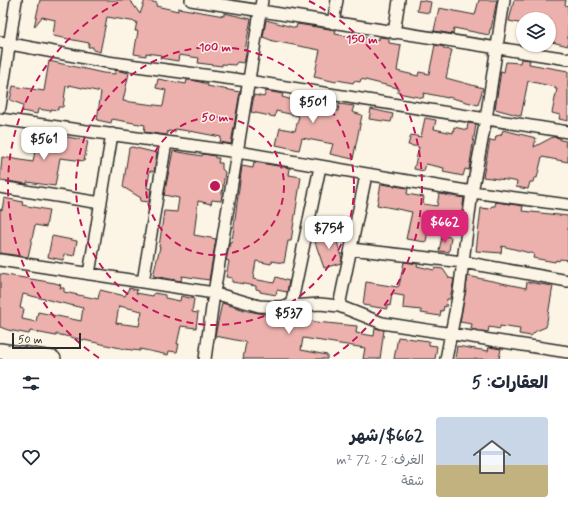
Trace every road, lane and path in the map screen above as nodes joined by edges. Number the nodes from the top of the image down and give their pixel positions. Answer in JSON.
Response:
{"nodes":[{"id":1,"x":16,"y":0,"type":"edge"},
{"id":2,"x":191,"y":0,"type":"edge"},
{"id":3,"x":262,"y":0,"type":"edge"},
{"id":4,"x":337,"y":0,"type":"edge"},
{"id":5,"x":399,"y":0,"type":"edge"},
{"id":6,"x":504,"y":0,"type":"edge"},
{"id":7,"x":260,"y":12,"type":"junction"},
{"id":8,"x":333,"y":23,"type":"junction"},
{"id":9,"x":394,"y":33,"type":"junction"},
{"id":10,"x":5,"y":42,"type":"edge"},
{"id":11,"x":497,"y":49,"type":"junction"},
{"id":12,"x":568,"y":59,"type":"edge"},
{"id":13,"x":248,"y":81,"type":"junction"},
{"id":14,"x":0,"y":107,"type":"edge"},
{"id":15,"x":0,"y":119,"type":"edge"},
{"id":16,"x":486,"y":119,"type":"junction"},
{"id":17,"x":568,"y":132,"type":"edge"},
{"id":18,"x":112,"y":134,"type":"junction"},
{"id":19,"x":166,"y":142,"type":"junction"},
{"id":20,"x":238,"y":152,"type":"junction"},
{"id":21,"x":320,"y":167,"type":"junction"},
{"id":22,"x":366,"y":175,"type":"junction"},
{"id":23,"x":0,"y":187,"type":"edge"},
{"id":24,"x":472,"y":192,"type":"junction"},
{"id":25,"x":101,"y":203,"type":"junction"},
{"id":26,"x":568,"y":205,"type":"edge"},
{"id":27,"x":309,"y":225,"type":"junction"},
{"id":28,"x":354,"y":230,"type":"junction"},
{"id":29,"x":350,"y":250,"type":"junction"},
{"id":30,"x":0,"y":260,"type":"edge"},
{"id":31,"x":463,"y":262,"type":"junction"},
{"id":32,"x":89,"y":274,"type":"junction"},
{"id":33,"x":568,"y":281,"type":"edge"},
{"id":34,"x":143,"y":282,"type":"junction"},
{"id":35,"x":214,"y":293,"type":"junction"},
{"id":36,"x":291,"y":306,"type":"junction"},
{"id":37,"x":339,"y":306,"type":"junction"},
{"id":38,"x":450,"y":333,"type":"junction"},
{"id":39,"x":0,"y":351,"type":"edge"},
{"id":40,"x":568,"y":352,"type":"edge"},
{"id":41,"x":53,"y":359,"type":"edge"},
{"id":42,"x":204,"y":359,"type":"edge"},
{"id":43,"x":446,"y":359,"type":"edge"}],
"edges":[{"from":1,"to":10,"type":"street"},
{"from":2,"to":7,"type":"street"},
{"from":3,"to":7,"type":"street"},
{"from":4,"to":8,"type":"street"},
{"from":5,"to":9,"type":"street"},
{"from":6,"to":11,"type":"street"},
{"from":7,"to":8,"type":"street"},
{"from":7,"to":13,"type":"street"},
{"from":8,"to":9,"type":"street"},
{"from":9,"to":11,"type":"street"},
{"from":10,"to":13,"type":"street"},
{"from":10,"to":14,"type":"street"},
{"from":11,"to":12,"type":"street"},
{"from":11,"to":16,"type":"street"},
{"from":13,"to":16,"type":"street"},
{"from":13,"to":20,"type":"street"},
{"from":15,"to":18,"type":"street"},
{"from":16,"to":17,"type":"street"},
{"from":16,"to":24,"type":"street"},
{"from":18,"to":19,"type":"street"},
{"from":18,"to":25,"type":"street"},
{"from":19,"to":20,"type":"street"},
{"from":19,"to":34,"type":"street"},
{"from":20,"to":21,"type":"street"},
{"from":20,"to":35,"type":"street"},
{"from":21,"to":22,"type":"street"},
{"from":21,"to":27,"type":"street"},
{"from":22,"to":24,"type":"street"},
{"from":22,"to":28,"type":"street"},
{"from":23,"to":25,"type":"street"},
{"from":24,"to":26,"type":"street"},
{"from":24,"to":31,"type":"street"},
{"from":25,"to":32,"type":"street"},
{"from":27,"to":28,"type":"street"},
{"from":27,"to":36,"type":"street"},
{"from":28,"to":29,"type":"street"},
{"from":29,"to":31,"type":"street"},
{"from":29,"to":37,"type":"street"},
{"from":30,"to":32,"type":"street"},
{"from":31,"to":33,"type":"street"},
{"from":31,"to":38,"type":"street"},
{"from":32,"to":34,"type":"street"},
{"from":34,"to":35,"type":"street"},
{"from":35,"to":36,"type":"street"},
{"from":35,"to":42,"type":"street"},
{"from":36,"to":37,"type":"street"},
{"from":37,"to":38,"type":"street"},
{"from":38,"to":40,"type":"street"},
{"from":38,"to":43,"type":"street"},
{"from":39,"to":41,"type":"main road"}]}
